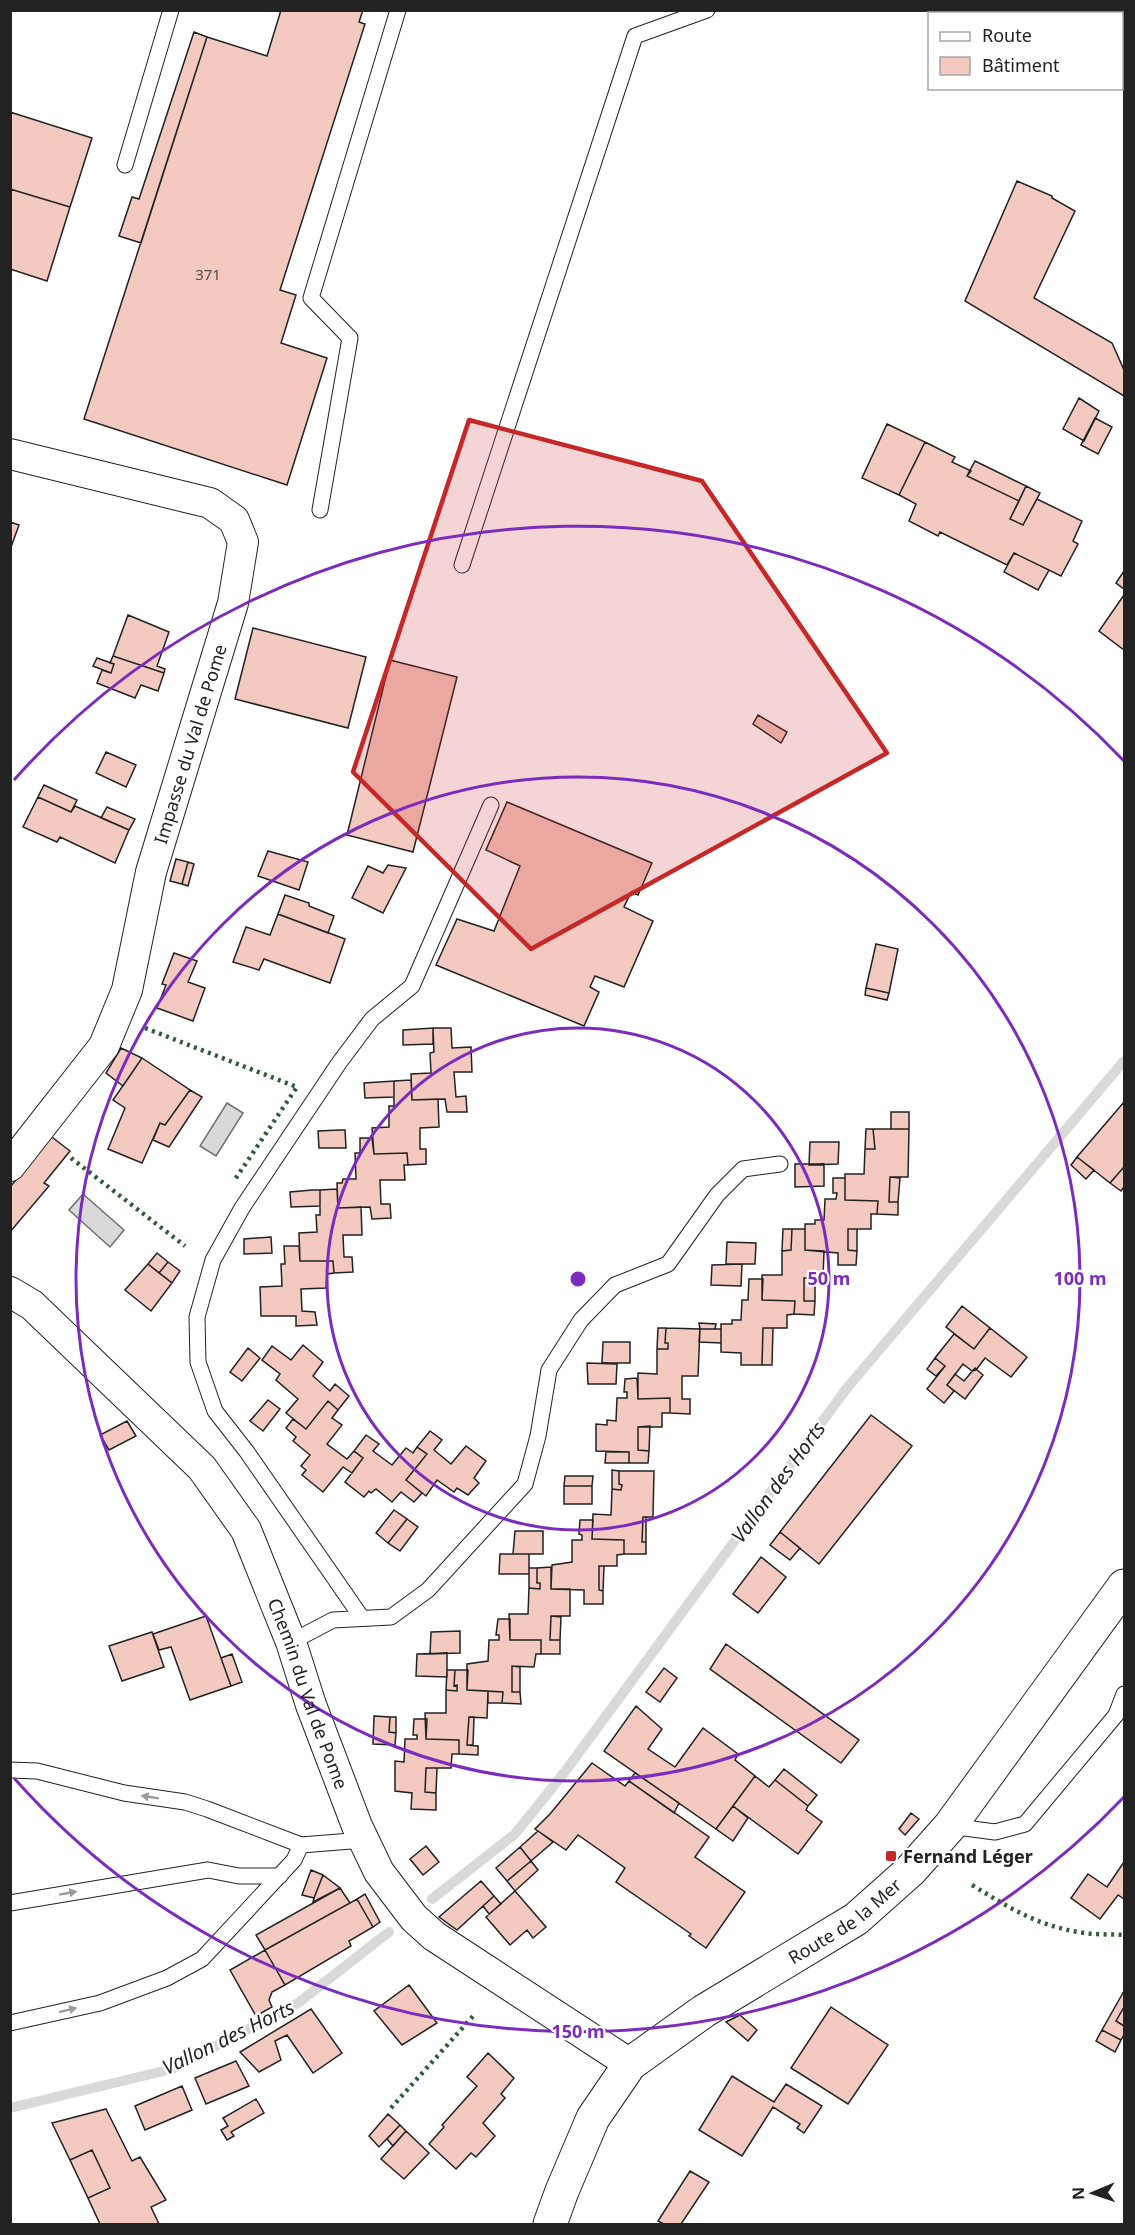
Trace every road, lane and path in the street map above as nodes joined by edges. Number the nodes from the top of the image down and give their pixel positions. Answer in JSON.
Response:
{"nodes":[{"id":1,"x":171,"y":10,"type":"edge"},
{"id":2,"x":398,"y":10,"type":"edge"},
{"id":3,"x":707,"y":10,"type":"edge"},
{"id":4,"x":125,"y":165,"type":"dead end"},
{"id":5,"x":10,"y":454,"type":"edge"},
{"id":6,"x":320,"y":510,"type":"dead end"},
{"id":7,"x":462,"y":565,"type":"dead end"},
{"id":8,"x":491,"y":805,"type":"dead end"},
{"id":9,"x":780,"y":1164,"type":"dead end"},
{"id":10,"x":10,"y":1166,"type":"edge"},
{"id":11,"x":10,"y":1292,"type":"edge"},
{"id":12,"x":1121,"y":1597,"type":"edge"},
{"id":13,"x":362,"y":1618,"type":"junction"},
{"id":14,"x":291,"y":1642,"type":"junction"},
{"id":15,"x":1125,"y":1694,"type":"edge"},
{"id":16,"x":10,"y":1770,"type":"edge"},
{"id":17,"x":950,"y":1826,"type":"junction"},
{"id":18,"x":363,"y":1840,"type":"junction"},
{"id":19,"x":301,"y":1845,"type":"junction"},
{"id":20,"x":280,"y":1876,"type":"junction"},
{"id":21,"x":10,"y":1903,"type":"edge"},
{"id":22,"x":10,"y":2023,"type":"edge"},
{"id":23,"x":630,"y":2064,"type":"junction"},
{"id":24,"x":550,"y":2224,"type":"edge"}],
"edges":[{"from":1,"to":4,"type":"lane"},
{"from":2,"to":6,"type":"lane"},
{"from":3,"to":7,"type":"lane"},
{"from":5,"to":10,"type":"street","name":"Impasse du Val de Pome"},
{"from":8,"to":13,"type":"lane"},
{"from":9,"to":13,"type":"lane"},
{"from":11,"to":14,"type":"street","name":"Chemin du Val de Pome"},
{"from":12,"to":17,"type":"main road","name":"Route de la Mer"},
{"from":13,"to":14,"type":"lane"},
{"from":14,"to":18,"type":"street","name":"Chemin du Val de Pome"},
{"from":15,"to":17,"type":"lane"},
{"from":19,"to":16,"type":"lane","one_way":true},
{"from":17,"to":23,"type":"main road","name":"Route de la Mer"},
{"from":18,"to":19,"type":"lane"},
{"from":18,"to":23,"type":"street","name":"Chemin du Val de Pome"},
{"from":19,"to":20,"type":"lane"},
{"from":21,"to":20,"type":"lane","one_way":true},
{"from":22,"to":20,"type":"lane","one_way":true},
{"from":23,"to":24,"type":"main road","name":"Route de la Mer"}]}
